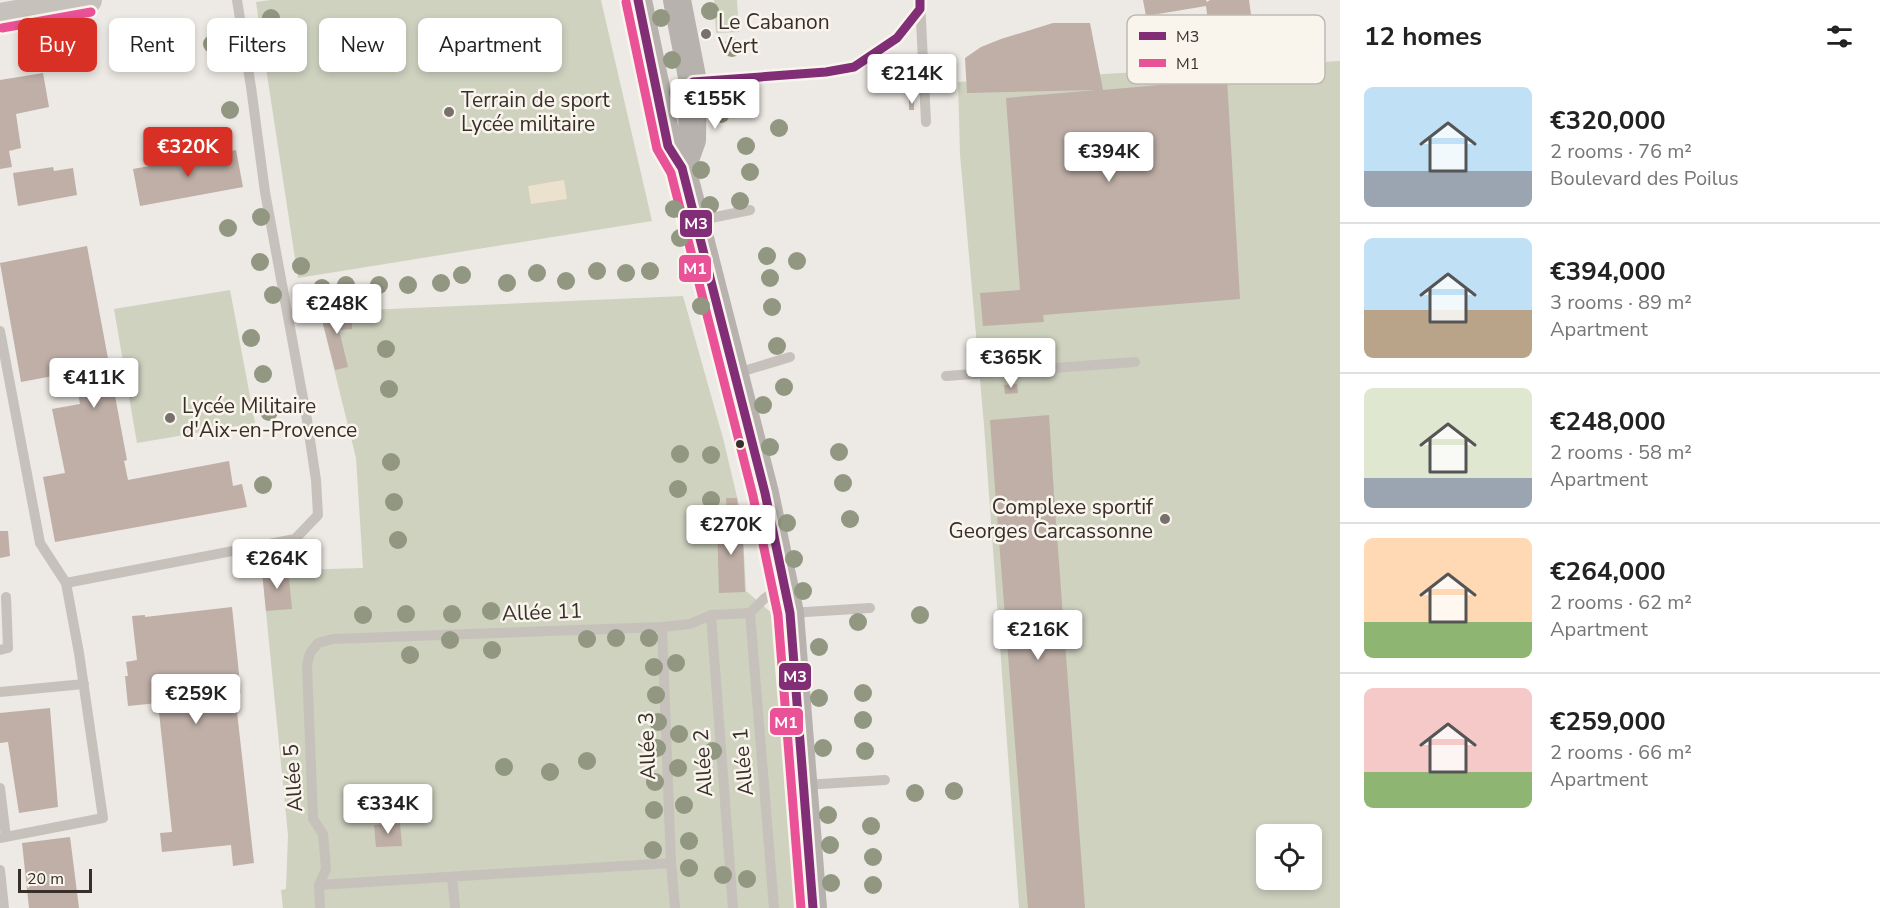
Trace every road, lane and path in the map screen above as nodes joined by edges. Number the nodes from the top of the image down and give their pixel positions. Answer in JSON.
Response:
{"nodes":[{"id":1,"x":89,"y":0,"type":"edge"},
{"id":2,"x":237,"y":0,"type":"edge"},
{"id":3,"x":638,"y":0,"type":"edge"},
{"id":4,"x":676,"y":0,"type":"edge"},
{"id":5,"x":920,"y":5,"type":"edge"},
{"id":6,"x":0,"y":16,"type":"edge"},
{"id":7,"x":693,"y":82,"type":"junction"},
{"id":8,"x":926,"y":122,"type":"dead end"},
{"id":9,"x":682,"y":168,"type":"junction"},
{"id":10,"x":750,"y":210,"type":"dead end"},
{"id":11,"x":695,"y":221,"type":"junction"},
{"id":12,"x":0,"y":331,"type":"edge"},
{"id":13,"x":790,"y":357,"type":"dead end"},
{"id":14,"x":1135,"y":363,"type":"dead end"},
{"id":15,"x":734,"y":374,"type":"junction"},
{"id":16,"x":946,"y":376,"type":"dead end"},
{"id":17,"x":66,"y":583,"type":"junction"},
{"id":18,"x":784,"y":585,"type":"junction"},
{"id":19,"x":6,"y":597,"type":"dead end"},
{"id":20,"x":870,"y":608,"type":"dead end"},
{"id":21,"x":750,"y":613,"type":"junction"},
{"id":22,"x":790,"y":613,"type":"junction"},
{"id":23,"x":711,"y":615,"type":"junction"},
{"id":24,"x":662,"y":627,"type":"junction"},
{"id":25,"x":0,"y":650,"type":"edge"},
{"id":26,"x":307,"y":665,"type":"joint"},
{"id":27,"x":84,"y":684,"type":"junction"},
{"id":28,"x":0,"y":692,"type":"edge"},
{"id":29,"x":885,"y":780,"type":"dead end"},
{"id":30,"x":804,"y":785,"type":"junction"},
{"id":31,"x":0,"y":788,"type":"edge"},
{"id":32,"x":3,"y":837,"type":"edge"},
{"id":33,"x":671,"y":863,"type":"junction"},
{"id":34,"x":0,"y":870,"type":"edge"},
{"id":35,"x":452,"y":877,"type":"junction"},
{"id":36,"x":319,"y":885,"type":"junction"},
{"id":37,"x":4,"y":908,"type":"edge"},
{"id":38,"x":320,"y":908,"type":"edge"},
{"id":39,"x":455,"y":908,"type":"edge"},
{"id":40,"x":675,"y":908,"type":"edge"},
{"id":41,"x":733,"y":908,"type":"edge"},
{"id":42,"x":774,"y":908,"type":"edge"},
{"id":43,"x":813,"y":908,"type":"edge"}],
"edges":[{"from":1,"to":6,"type":"street"},
{"from":2,"to":17,"type":"lane"},
{"from":3,"to":9,"type":"main road"},
{"from":4,"to":7,"type":"main road"},
{"from":5,"to":7,"type":"lane"},
{"from":5,"to":8,"type":"lane"},
{"from":7,"to":9,"type":"main road"},
{"from":9,"to":11,"type":"main road"},
{"from":10,"to":11,"type":"lane"},
{"from":11,"to":15,"type":"main road"},
{"from":12,"to":17,"type":"lane"},
{"from":13,"to":15,"type":"lane"},
{"from":14,"to":16,"type":"lane"},
{"from":15,"to":18,"type":"main road"},
{"from":17,"to":27,"type":"lane"},
{"from":18,"to":21,"type":"lane"},
{"from":18,"to":22,"type":"main road"},
{"from":19,"to":25,"type":"lane"},
{"from":20,"to":22,"type":"lane"},
{"from":21,"to":23,"type":"lane","name":"Allée 11"},
{"from":21,"to":42,"type":"lane","name":"Allée 1"},
{"from":22,"to":30,"type":"main road"},
{"from":23,"to":24,"type":"lane","name":"Allée 11"},
{"from":23,"to":41,"type":"lane","name":"Allée 2"},
{"from":24,"to":26,"type":"lane","name":"Allée 11"},
{"from":24,"to":33,"type":"lane","name":"Allée 3"},
{"from":26,"to":36,"type":"lane","name":"Allée 5"},
{"from":27,"to":28,"type":"lane"},
{"from":27,"to":32,"type":"lane"},
{"from":29,"to":30,"type":"lane"},
{"from":30,"to":43,"type":"main road"},
{"from":31,"to":32,"type":"lane"},
{"from":33,"to":35,"type":"lane"},
{"from":33,"to":40,"type":"lane","name":"Allée 3"},
{"from":34,"to":37,"type":"lane"},
{"from":35,"to":36,"type":"lane"},
{"from":35,"to":39,"type":"lane"},
{"from":36,"to":38,"type":"lane","name":"Allée 5"}]}
